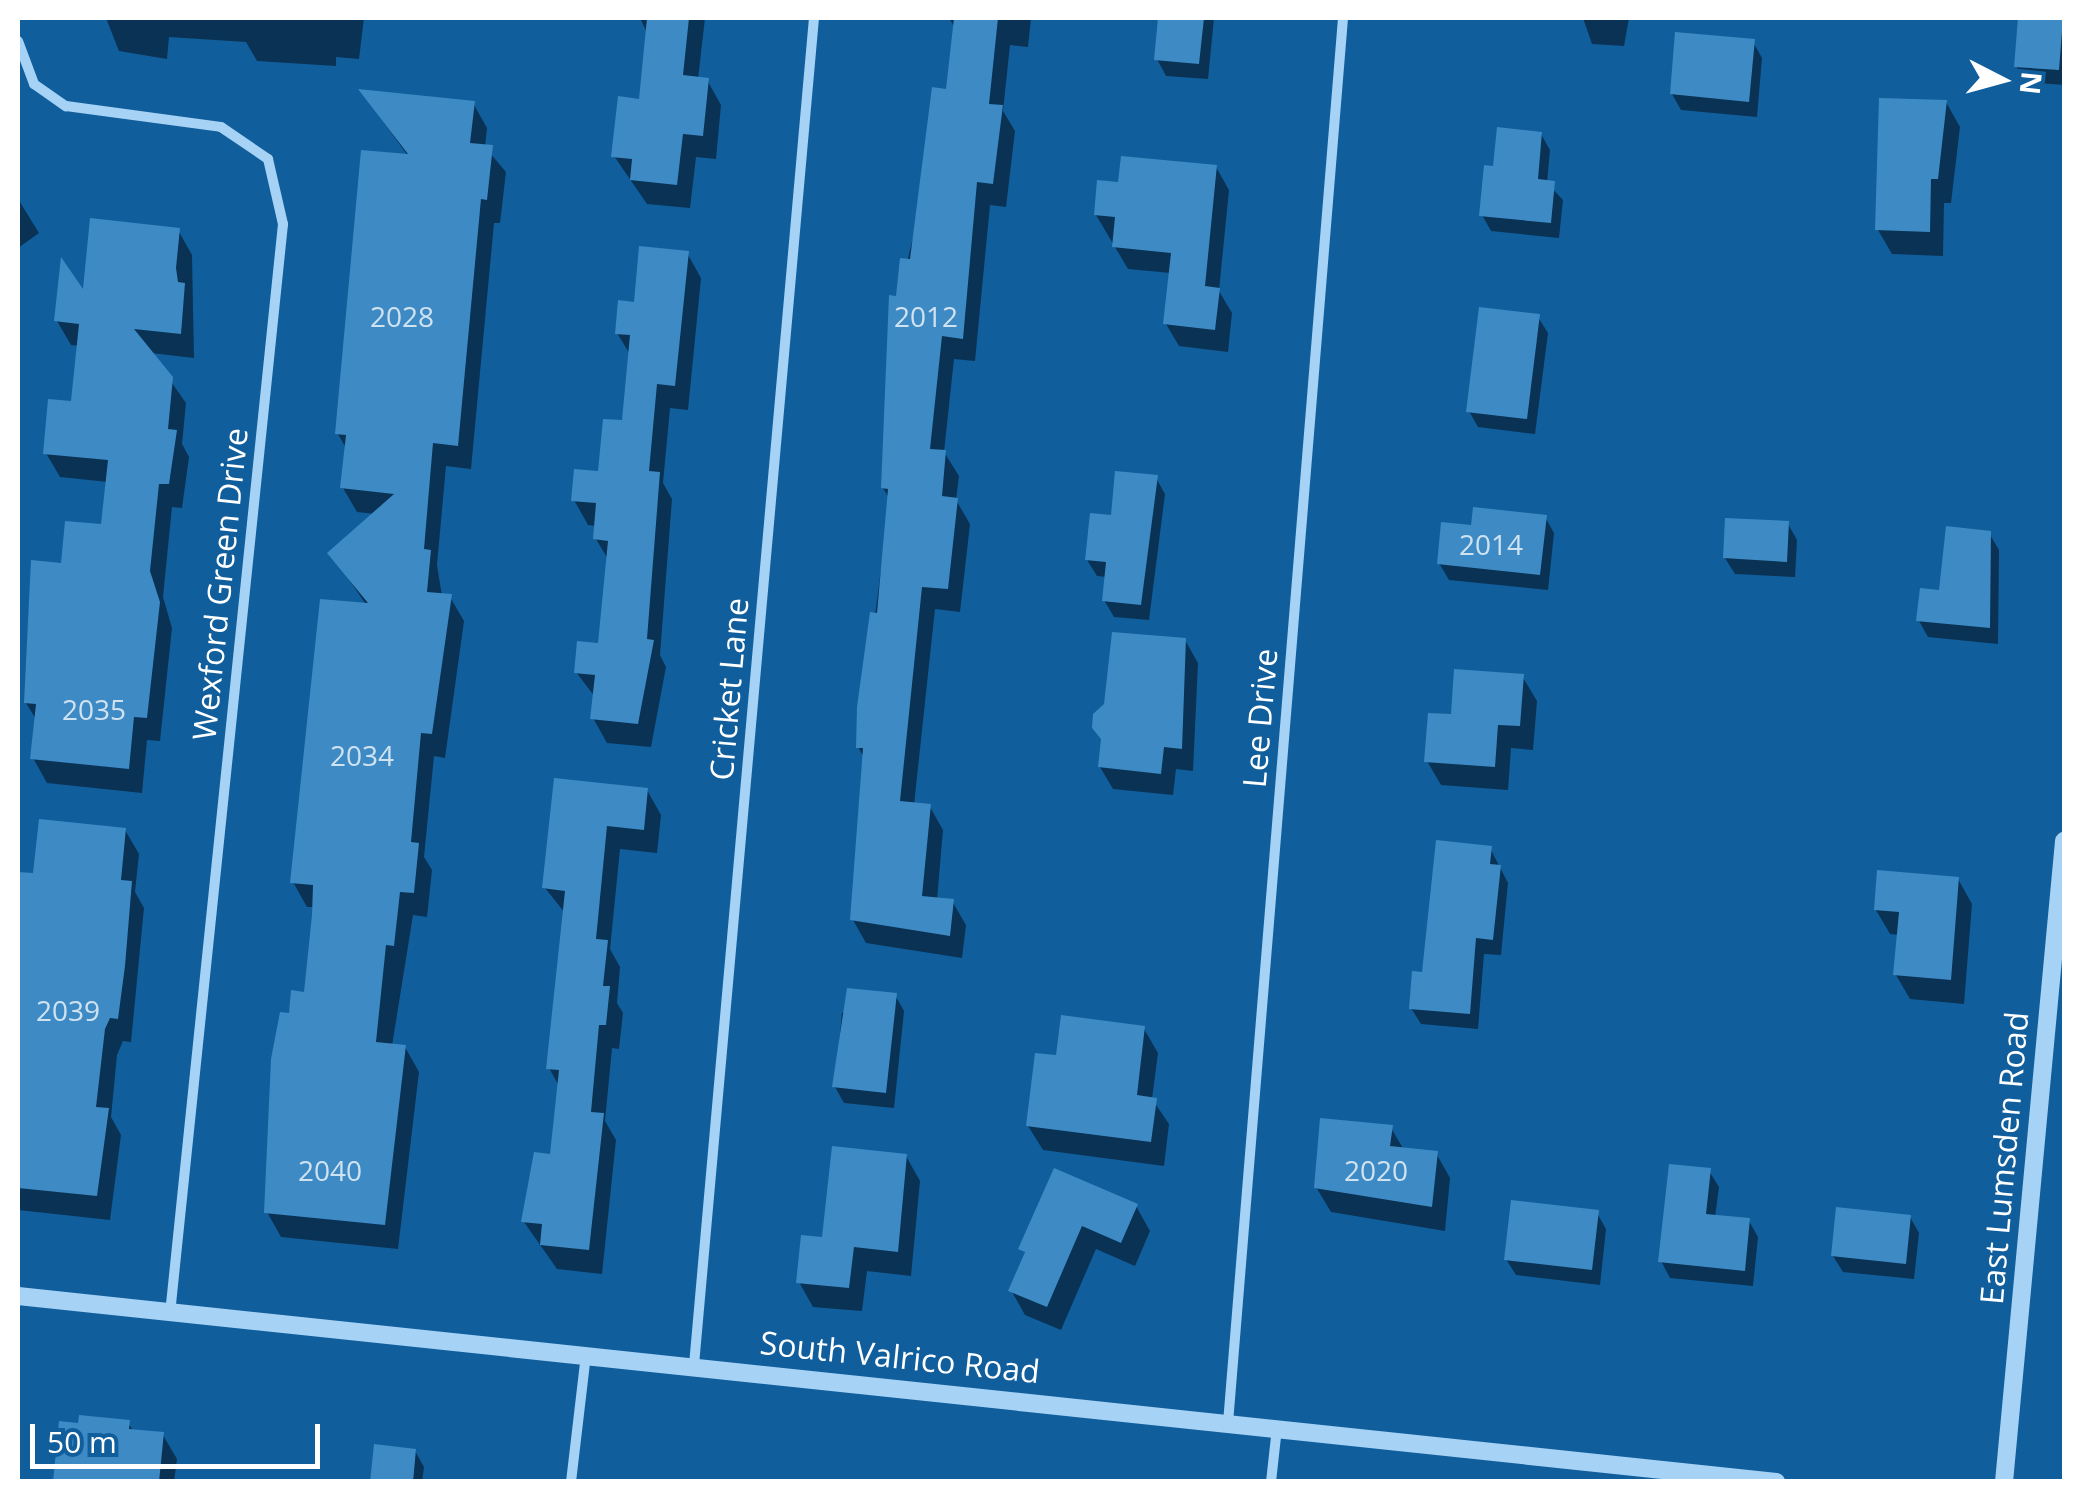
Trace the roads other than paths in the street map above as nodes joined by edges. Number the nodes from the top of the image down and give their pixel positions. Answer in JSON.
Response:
{"nodes":[{"id":1,"x":814,"y":18,"type":"edge"},
{"id":2,"x":1343,"y":18,"type":"edge"},
{"id":3,"x":18,"y":41,"type":"edge"},
{"id":4,"x":2064,"y":840,"type":"edge"},
{"id":5,"x":18,"y":1296,"type":"edge"},
{"id":6,"x":170,"y":1312,"type":"junction"},
{"id":7,"x":586,"y":1355,"type":"junction"},
{"id":8,"x":694,"y":1365,"type":"junction"},
{"id":9,"x":1228,"y":1422,"type":"junction"},
{"id":10,"x":1277,"y":1427,"type":"junction"},
{"id":11,"x":570,"y":1482,"type":"edge"},
{"id":12,"x":1271,"y":1482,"type":"edge"},
{"id":13,"x":1776,"y":1482,"type":"edge"},
{"id":14,"x":2004,"y":1482,"type":"edge"}],
"edges":[{"from":1,"to":8,"type":"street","name":"Cricket Lane"},
{"from":2,"to":9,"type":"street","name":"Lee Drive"},
{"from":3,"to":6,"type":"street","name":"Wexford Green Drive"},
{"from":4,"to":14,"type":"street","name":"East Lumsden Road"},
{"from":5,"to":6,"type":"street","name":"South Valrico Road"},
{"from":6,"to":7,"type":"street","name":"South Valrico Road"},
{"from":7,"to":8,"type":"street","name":"South Valrico Road"},
{"from":7,"to":11,"type":"street"},
{"from":8,"to":9,"type":"street","name":"South Valrico Road"},
{"from":9,"to":10,"type":"street","name":"South Valrico Road"},
{"from":10,"to":12,"type":"street"},
{"from":10,"to":13,"type":"street","name":"South Valrico Road"}]}
